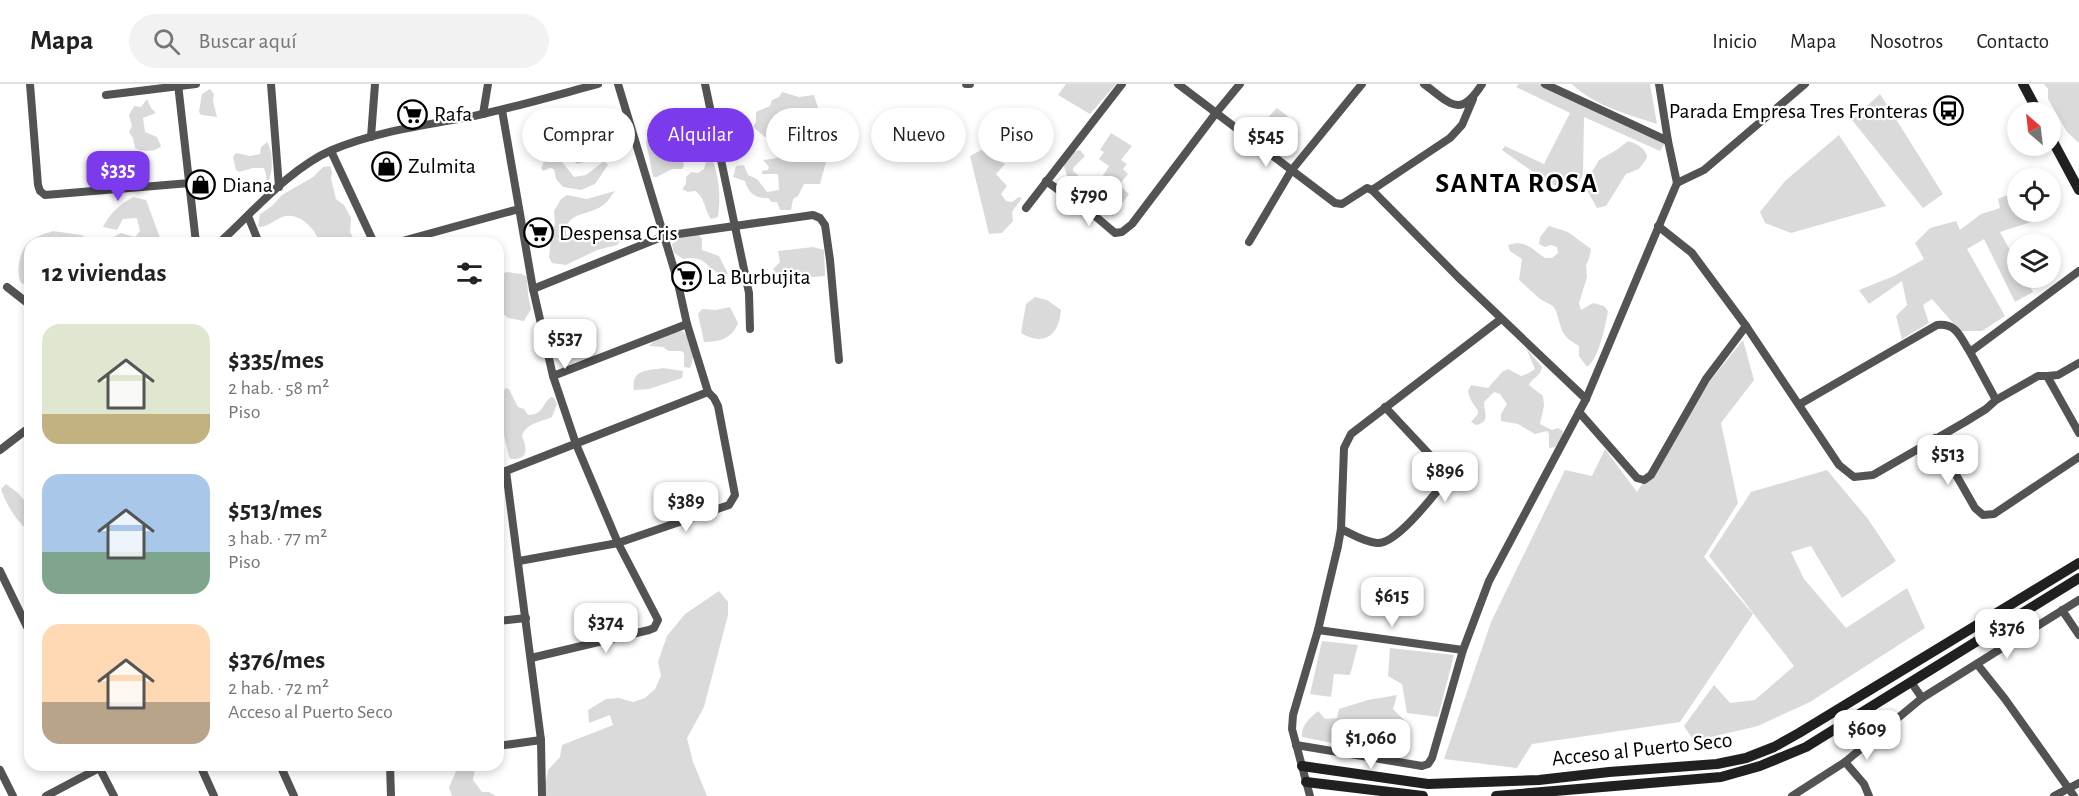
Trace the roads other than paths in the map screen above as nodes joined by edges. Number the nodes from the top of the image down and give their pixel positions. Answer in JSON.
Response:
{"nodes":[{"id":1,"x":30,"y":84,"type":"edge"},
{"id":2,"x":196,"y":84,"type":"edge"},
{"id":3,"x":271,"y":84,"type":"edge"},
{"id":4,"x":375,"y":84,"type":"edge"},
{"id":5,"x":488,"y":84,"type":"edge"},
{"id":6,"x":598,"y":84,"type":"edge"},
{"id":7,"x":618,"y":84,"type":"edge"},
{"id":8,"x":705,"y":84,"type":"edge"},
{"id":9,"x":1122,"y":84,"type":"edge"},
{"id":10,"x":1178,"y":84,"type":"edge"},
{"id":11,"x":1240,"y":84,"type":"edge"},
{"id":12,"x":1362,"y":84,"type":"edge"},
{"id":13,"x":1424,"y":84,"type":"edge"},
{"id":14,"x":1482,"y":84,"type":"edge"},
{"id":15,"x":1545,"y":84,"type":"edge"},
{"id":16,"x":1659,"y":84,"type":"edge"},
{"id":17,"x":2023,"y":84,"type":"edge"},
{"id":18,"x":178,"y":85,"type":"edge"},
{"id":19,"x":1801,"y":86,"type":"edge"},
{"id":20,"x":106,"y":95,"type":"dead end"},
{"id":21,"x":1473,"y":99,"type":"junction"},
{"id":22,"x":2033,"y":102,"type":"edge"},
{"id":23,"x":502,"y":110,"type":"junction"},
{"id":24,"x":1216,"y":113,"type":"junction"},
{"id":25,"x":483,"y":114,"type":"junction"},
{"id":26,"x":371,"y":137,"type":"junction"},
{"id":27,"x":1668,"y":141,"type":"junction"},
{"id":28,"x":331,"y":151,"type":"junction"},
{"id":29,"x":2061,"y":156,"type":"edge"},
{"id":30,"x":1291,"y":171,"type":"junction"},
{"id":31,"x":1046,"y":182,"type":"junction"},
{"id":32,"x":190,"y":183,"type":"junction"},
{"id":33,"x":1677,"y":183,"type":"junction"},
{"id":34,"x":279,"y":187,"type":"junction"},
{"id":35,"x":1372,"y":190,"type":"junction"},
{"id":36,"x":2079,"y":190,"type":"edge"},
{"id":37,"x":1026,"y":208,"type":"dead end"},
{"id":38,"x":519,"y":209,"type":"junction"},
{"id":39,"x":248,"y":216,"type":"junction"},
{"id":40,"x":736,"y":226,"type":"junction"},
{"id":41,"x":1658,"y":226,"type":"junction"},
{"id":42,"x":664,"y":236,"type":"junction"},
{"id":43,"x":195,"y":237,"type":"edge"},
{"id":44,"x":225,"y":237,"type":"edge"},
{"id":45,"x":257,"y":237,"type":"edge"},
{"id":46,"x":371,"y":237,"type":"edge"},
{"id":47,"x":416,"y":237,"type":"edge"},
{"id":48,"x":1249,"y":242,"type":"dead end"},
{"id":49,"x":2079,"y":271,"type":"edge"},
{"id":50,"x":7,"y":287,"type":"dead end"},
{"id":51,"x":533,"y":289,"type":"junction"},
{"id":52,"x":24,"y":300,"type":"edge"},
{"id":53,"x":1500,"y":318,"type":"junction"},
{"id":54,"x":687,"y":324,"type":"junction"},
{"id":55,"x":1746,"y":326,"type":"junction"},
{"id":56,"x":750,"y":329,"type":"dead end"},
{"id":57,"x":1970,"y":352,"type":"junction"},
{"id":58,"x":839,"y":360,"type":"dead end"},
{"id":59,"x":2079,"y":363,"type":"edge"},
{"id":60,"x":553,"y":376,"type":"junction"},
{"id":61,"x":2047,"y":376,"type":"junction"},
{"id":62,"x":708,"y":392,"type":"junction"},
{"id":63,"x":1586,"y":399,"type":"junction"},
{"id":64,"x":1996,"y":400,"type":"junction"},
{"id":65,"x":1800,"y":404,"type":"junction"},
{"id":66,"x":1385,"y":407,"type":"junction"},
{"id":67,"x":1580,"y":412,"type":"junction"},
{"id":68,"x":24,"y":432,"type":"edge"},
{"id":69,"x":2079,"y":433,"type":"edge"},
{"id":70,"x":1935,"y":438,"type":"junction"},
{"id":71,"x":576,"y":444,"type":"junction"},
{"id":72,"x":0,"y":450,"type":"edge"},
{"id":73,"x":2079,"y":457,"type":"edge"},
{"id":74,"x":504,"y":472,"type":"edge"},
{"id":75,"x":504,"y":483,"type":"edge"},
{"id":76,"x":1341,"y":529,"type":"junction"},
{"id":77,"x":618,"y":543,"type":"junction"},
{"id":78,"x":519,"y":561,"type":"junction"},
{"id":79,"x":2079,"y":563,"type":"edge"},
{"id":80,"x":0,"y":571,"type":"edge"},
{"id":81,"x":2079,"y":578,"type":"edge"},
{"id":82,"x":2079,"y":600,"type":"edge"},
{"id":83,"x":2062,"y":610,"type":"junction"},
{"id":84,"x":526,"y":618,"type":"junction"},
{"id":85,"x":504,"y":620,"type":"edge"},
{"id":86,"x":24,"y":621,"type":"edge"},
{"id":87,"x":1318,"y":630,"type":"junction"},
{"id":88,"x":2079,"y":635,"type":"edge"},
{"id":89,"x":1463,"y":650,"type":"junction"},
{"id":90,"x":531,"y":658,"type":"junction"},
{"id":91,"x":1977,"y":664,"type":"junction"},
{"id":92,"x":1911,"y":682,"type":"junction"},
{"id":93,"x":1922,"y":698,"type":"junction"},
{"id":94,"x":541,"y":740,"type":"junction"},
{"id":95,"x":504,"y":745,"type":"edge"},
{"id":96,"x":1296,"y":745,"type":"junction"},
{"id":97,"x":1845,"y":762,"type":"junction"},
{"id":98,"x":1302,"y":766,"type":"junction"},
{"id":99,"x":0,"y":770,"type":"edge"},
{"id":100,"x":92,"y":771,"type":"edge"},
{"id":101,"x":103,"y":771,"type":"edge"},
{"id":102,"x":203,"y":771,"type":"edge"},
{"id":103,"x":283,"y":771,"type":"edge"},
{"id":104,"x":390,"y":771,"type":"edge"},
{"id":105,"x":1306,"y":782,"type":"junction"},
{"id":106,"x":2079,"y":783,"type":"edge"},
{"id":107,"x":2071,"y":792,"type":"edge"},
{"id":108,"x":13,"y":796,"type":"edge"},
{"id":109,"x":46,"y":796,"type":"edge"},
{"id":110,"x":114,"y":796,"type":"edge"},
{"id":111,"x":214,"y":796,"type":"edge"},
{"id":112,"x":294,"y":796,"type":"edge"},
{"id":113,"x":391,"y":796,"type":"edge"},
{"id":114,"x":542,"y":796,"type":"edge"},
{"id":115,"x":1310,"y":796,"type":"edge"},
{"id":116,"x":1423,"y":796,"type":"edge"},
{"id":117,"x":1496,"y":796,"type":"edge"},
{"id":118,"x":1792,"y":796,"type":"edge"},
{"id":119,"x":1869,"y":796,"type":"edge"},
{"id":120,"x":2054,"y":796,"type":"edge"}],
"edges":[{"from":1,"to":32,"type":"street"},
{"from":2,"to":18,"type":"street"},
{"from":3,"to":34,"type":"street"},
{"from":4,"to":26,"type":"street"},
{"from":5,"to":25,"type":"street"},
{"from":6,"to":23,"type":"street"},
{"from":7,"to":42,"type":"street"},
{"from":8,"to":40,"type":"street"},
{"from":9,"to":31,"type":"street"},
{"from":10,"to":24,"type":"street"},
{"from":11,"to":24,"type":"street"},
{"from":12,"to":30,"type":"street"},
{"from":13,"to":21,"type":"street"},
{"from":14,"to":21,"type":"street"},
{"from":15,"to":27,"type":"street"},
{"from":16,"to":27,"type":"street"},
{"from":17,"to":22,"type":"main road"},
{"from":18,"to":20,"type":"street"},
{"from":18,"to":32,"type":"street"},
{"from":19,"to":33,"type":"street"},
{"from":21,"to":35,"type":"street"},
{"from":23,"to":25,"type":"street"},
{"from":23,"to":38,"type":"street"},
{"from":24,"to":30,"type":"street"},
{"from":24,"to":31,"type":"street"},
{"from":25,"to":26,"type":"street"},
{"from":26,"to":28,"type":"street"},
{"from":27,"to":33,"type":"street"},
{"from":28,"to":34,"type":"street"},
{"from":28,"to":46,"type":"street"},
{"from":29,"to":36,"type":"main road"},
{"from":30,"to":35,"type":"street"},
{"from":30,"to":48,"type":"street"},
{"from":31,"to":37,"type":"street"},
{"from":32,"to":43,"type":"street"},
{"from":33,"to":41,"type":"street"},
{"from":34,"to":39,"type":"street"},
{"from":35,"to":53,"type":"street"},
{"from":38,"to":47,"type":"street"},
{"from":38,"to":51,"type":"street"},
{"from":39,"to":44,"type":"street"},
{"from":39,"to":45,"type":"street"},
{"from":40,"to":42,"type":"street"},
{"from":40,"to":56,"type":"street"},
{"from":40,"to":58,"type":"street"},
{"from":41,"to":55,"type":"street"},
{"from":41,"to":63,"type":"street"},
{"from":42,"to":51,"type":"street"},
{"from":42,"to":54,"type":"street"},
{"from":49,"to":57,"type":"street"},
{"from":50,"to":52,"type":"street"},
{"from":51,"to":60,"type":"street"},
{"from":53,"to":63,"type":"street"},
{"from":53,"to":66,"type":"street"},
{"from":54,"to":60,"type":"street"},
{"from":54,"to":62,"type":"street"},
{"from":55,"to":65,"type":"street"},
{"from":55,"to":67,"type":"street"},
{"from":57,"to":64,"type":"street"},
{"from":57,"to":65,"type":"street"},
{"from":59,"to":61,"type":"street"},
{"from":60,"to":71,"type":"street"},
{"from":61,"to":64,"type":"street"},
{"from":61,"to":69,"type":"street"},
{"from":62,"to":71,"type":"street"},
{"from":62,"to":77,"type":"street"},
{"from":63,"to":67,"type":"street"},
{"from":64,"to":70,"type":"street"},
{"from":65,"to":70,"type":"street"},
{"from":66,"to":76,"type":"street"},
{"from":66,"to":76,"type":"street"},
{"from":67,"to":89,"type":"street"},
{"from":68,"to":72,"type":"street"},
{"from":70,"to":73,"type":"street"},
{"from":71,"to":74,"type":"street"},
{"from":71,"to":77,"type":"street"},
{"from":75,"to":78,"type":"street"},
{"from":76,"to":87,"type":"street"},
{"from":77,"to":78,"type":"street"},
{"from":77,"to":90,"type":"street"},
{"from":78,"to":84,"type":"street"},
{"from":79,"to":98,"type":"main road","name":"Acceso al Puerto Seco"},
{"from":80,"to":86,"type":"street"},
{"from":81,"to":92,"type":"main road","name":"Acceso al Puerto Seco"},
{"from":82,"to":83,"type":"street"},
{"from":83,"to":88,"type":"street"},
{"from":83,"to":91,"type":"street"},
{"from":84,"to":85,"type":"street"},
{"from":84,"to":90,"type":"street"},
{"from":87,"to":89,"type":"street"},
{"from":87,"to":96,"type":"street"},
{"from":89,"to":96,"type":"street"},
{"from":90,"to":94,"type":"street"},
{"from":91,"to":93,"type":"street"},
{"from":91,"to":107,"type":"street"},
{"from":92,"to":93,"type":"street"},
{"from":92,"to":117,"type":"main road","name":"Acceso al Puerto Seco"},
{"from":93,"to":97,"type":"street"},
{"from":94,"to":95,"type":"street"},
{"from":94,"to":114,"type":"street"},
{"from":96,"to":98,"type":"street"},
{"from":97,"to":118,"type":"street"},
{"from":97,"to":119,"type":"street"},
{"from":98,"to":105,"type":"street"},
{"from":99,"to":108,"type":"street"},
{"from":100,"to":109,"type":"street"},
{"from":101,"to":110,"type":"street"},
{"from":102,"to":111,"type":"street"},
{"from":103,"to":112,"type":"street"},
{"from":104,"to":113,"type":"street"},
{"from":105,"to":115,"type":"street"},
{"from":105,"to":116,"type":"main road"},
{"from":106,"to":107,"type":"street"},
{"from":107,"to":120,"type":"street"}]}
